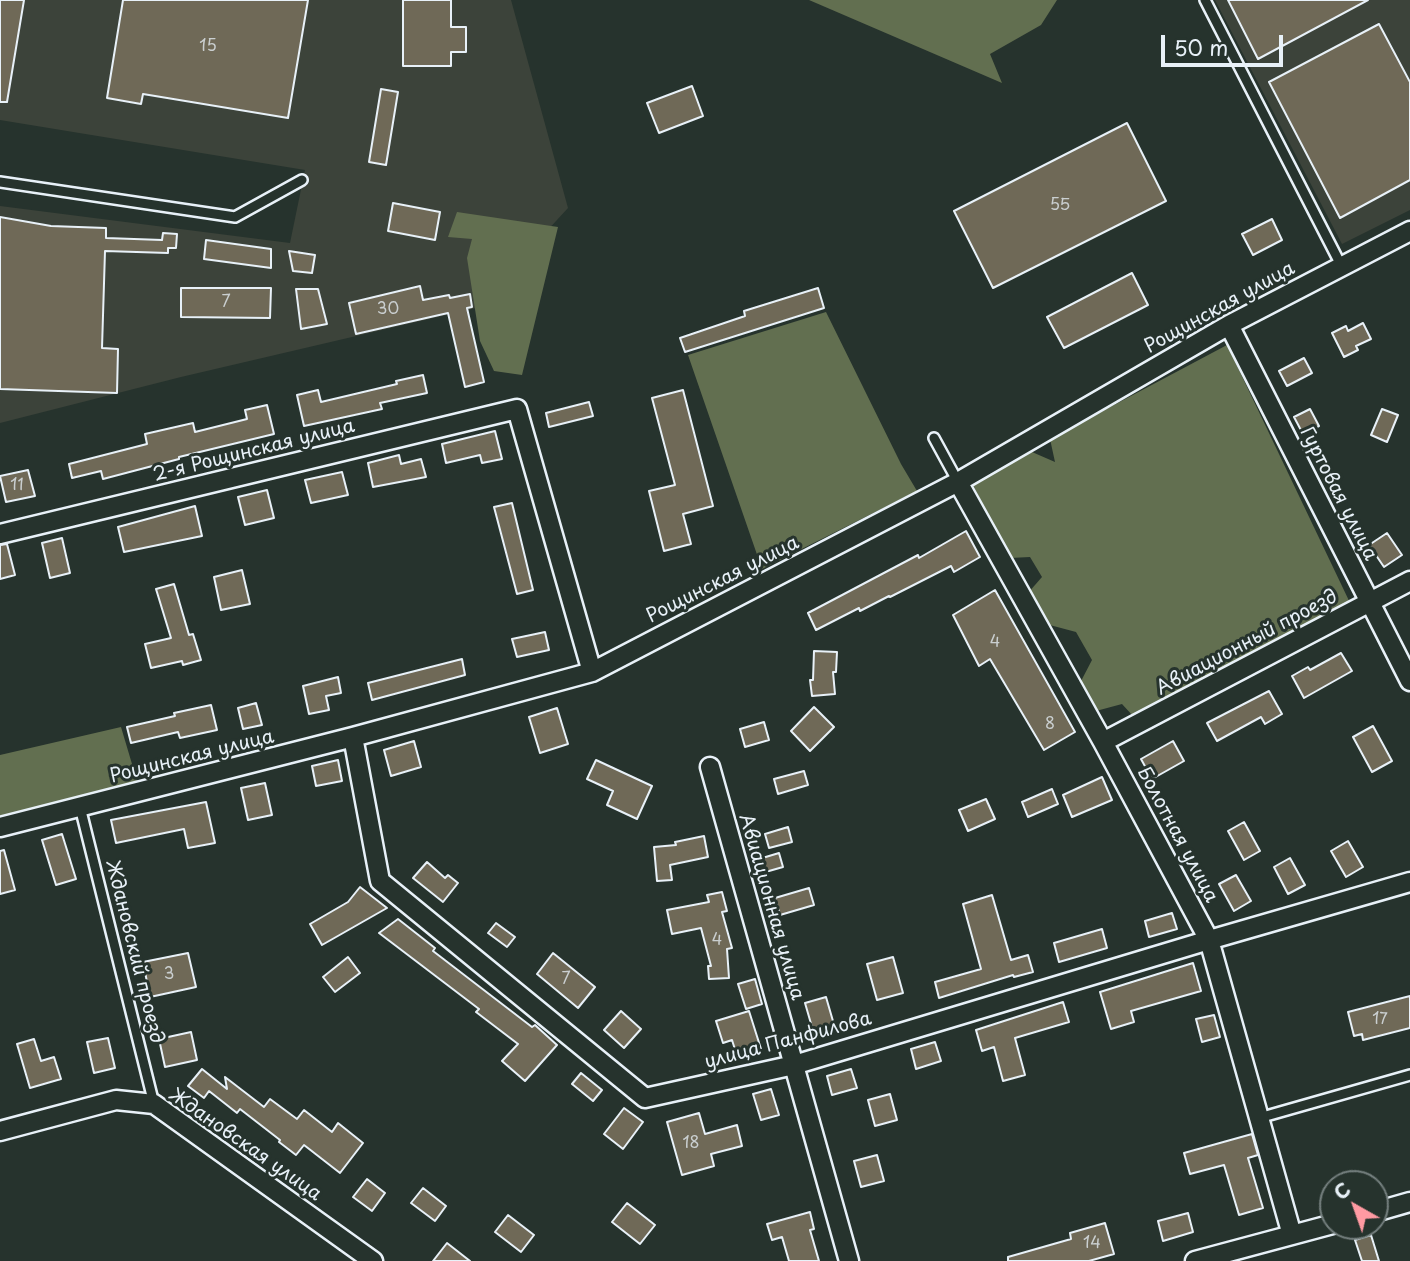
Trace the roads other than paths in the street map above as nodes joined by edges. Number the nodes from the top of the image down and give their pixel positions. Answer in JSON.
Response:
{"nodes":[{"id":1,"x":1205,"y":0,"type":"edge"},
{"id":2,"x":302,"y":180,"type":"dead end"},
{"id":3,"x":0,"y":182,"type":"edge"},
{"id":4,"x":1410,"y":231,"type":"edge"},
{"id":5,"x":1342,"y":267,"type":"junction"},
{"id":6,"x":1229,"y":325,"type":"junction"},
{"id":7,"x":934,"y":438,"type":"dead end"},
{"id":8,"x":958,"y":482,"type":"junction"},
{"id":9,"x":0,"y":534,"type":"edge"},
{"id":10,"x":1410,"y":581,"type":"edge"},
{"id":11,"x":1369,"y":602,"type":"junction"},
{"id":12,"x":592,"y":671,"type":"junction"},
{"id":13,"x":1410,"y":681,"type":"edge"},
{"id":14,"x":353,"y":737,"type":"junction"},
{"id":15,"x":1104,"y":742,"type":"junction"},
{"id":16,"x":710,"y":767,"type":"dead end"},
{"id":17,"x":80,"y":807,"type":"junction"},
{"id":18,"x":0,"y":827,"type":"edge"},
{"id":19,"x":1410,"y":882,"type":"edge"},
{"id":20,"x":1209,"y":940,"type":"junction"},
{"id":21,"x":794,"y":1065,"type":"junction"},
{"id":22,"x":1410,"y":1075,"type":"edge"},
{"id":23,"x":154,"y":1104,"type":"junction"},
{"id":24,"x":1259,"y":1118,"type":"junction"},
{"id":25,"x":0,"y":1131,"type":"edge"},
{"id":26,"x":1410,"y":1202,"type":"edge"},
{"id":27,"x":1389,"y":1208,"type":"edge"},
{"id":28,"x":1319,"y":1227,"type":"edge"},
{"id":29,"x":1292,"y":1235,"type":"junction"},
{"id":30,"x":373,"y":1261,"type":"edge"},
{"id":31,"x":849,"y":1261,"type":"edge"},
{"id":32,"x":1195,"y":1261,"type":"edge"}],
"edges":[{"from":1,"to":5,"type":"lane"},
{"from":2,"to":3,"type":"lane"},
{"from":4,"to":5,"type":"street","name":"Рощинская улица"},
{"from":5,"to":6,"type":"street","name":"Рощинская улица"},
{"from":6,"to":8,"type":"street","name":"Рощинская улица"},
{"from":6,"to":11,"type":"street","name":"Гуртовая улица"},
{"from":7,"to":8,"type":"lane"},
{"from":8,"to":12,"type":"street","name":"Рощинская улица"},
{"from":8,"to":15,"type":"street","name":"Болотная улица"},
{"from":9,"to":12,"type":"street","name":"2-я Рощинская улица"},
{"from":10,"to":11,"type":"street","name":"Авиационный проезд"},
{"from":11,"to":13,"type":"street","name":"Гуртовая улица"},
{"from":11,"to":15,"type":"street","name":"Авиационный проезд"},
{"from":12,"to":14,"type":"street","name":"Рощинская улица"},
{"from":14,"to":17,"type":"street","name":"Рощинская улица"},
{"from":14,"to":21,"type":"street","name":"улица Панфилова"},
{"from":15,"to":20,"type":"street","name":"Болотная улица"},
{"from":16,"to":21,"type":"street","name":"Авиационная улица"},
{"from":17,"to":18,"type":"street","name":"Рощинская улица"},
{"from":17,"to":23,"type":"lane","name":"Ждановский проезд"},
{"from":19,"to":20,"type":"street","name":"улица Панфилова"},
{"from":20,"to":21,"type":"street","name":"улица Панфилова"},
{"from":20,"to":24,"type":"street","name":"Болотная улица"},
{"from":21,"to":31,"type":"street","name":"Авиационная улица"},
{"from":22,"to":24,"type":"lane"},
{"from":23,"to":25,"type":"street","name":"Ждановская улица"},
{"from":23,"to":30,"type":"street","name":"Ждановская улица"},
{"from":24,"to":29,"type":"street","name":"Болотная улица"},
{"from":26,"to":27,"type":"street"},
{"from":28,"to":29,"type":"street"},
{"from":29,"to":32,"type":"street"}]}
